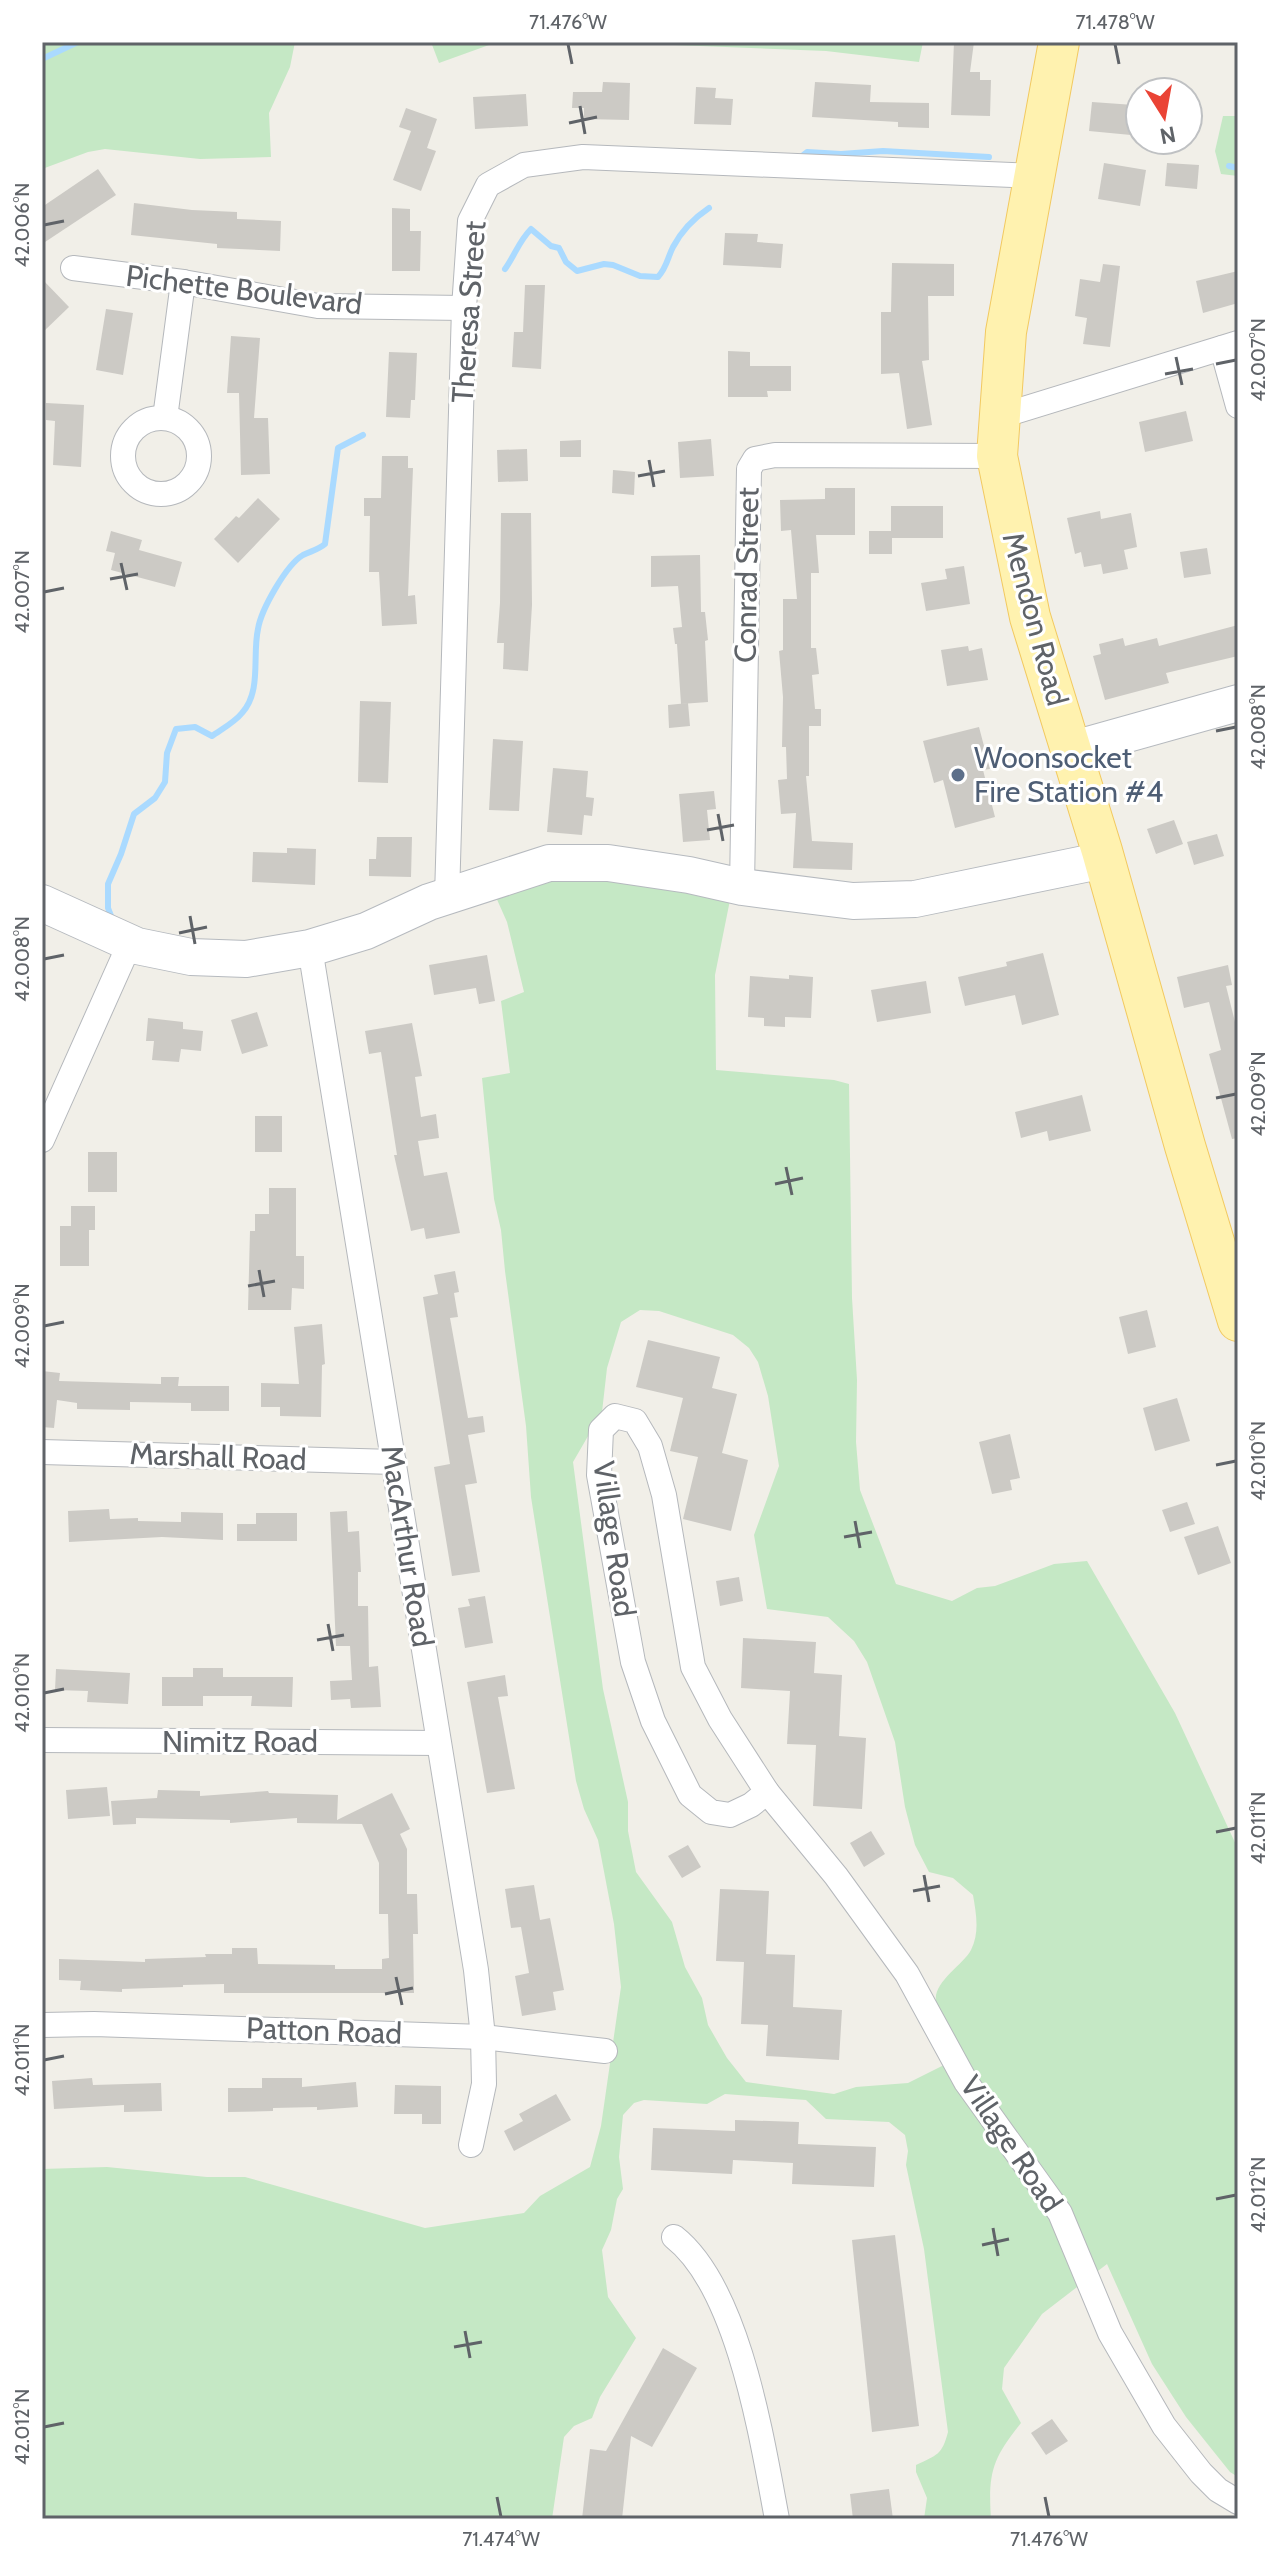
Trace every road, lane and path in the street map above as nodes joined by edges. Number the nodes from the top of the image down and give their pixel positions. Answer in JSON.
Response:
{"nodes":[{"id":1,"x":1059,"y":42,"type":"edge"},
{"id":2,"x":1034,"y":176,"type":"junction"},
{"id":3,"x":73,"y":268,"type":"dead end"},
{"id":4,"x":183,"y":282,"type":"junction"},
{"id":5,"x":464,"y":308,"type":"junction"},
{"id":6,"x":1230,"y":345,"type":"edge"},
{"id":7,"x":1238,"y":406,"type":"edge"},
{"id":8,"x":1001,"y":416,"type":"junction"},
{"id":9,"x":165,"y":418,"type":"dead end"},
{"id":10,"x":997,"y":456,"type":"junction"},
{"id":11,"x":1238,"y":703,"type":"edge"},
{"id":12,"x":1070,"y":750,"type":"junction"},
{"id":13,"x":1104,"y":860,"type":"junction"},
{"id":14,"x":742,"y":887,"type":"junction"},
{"id":15,"x":447,"y":897,"type":"junction"},
{"id":16,"x":42,"y":903,"type":"edge"},
{"id":17,"x":130,"y":943,"type":"junction"},
{"id":18,"x":310,"y":948,"type":"junction"},
{"id":19,"x":42,"y":1140,"type":"edge"},
{"id":20,"x":1238,"y":1321,"type":"edge"},
{"id":21,"x":42,"y":1452,"type":"edge"},
{"id":22,"x":394,"y":1462,"type":"junction"},
{"id":23,"x":42,"y":1740,"type":"edge"},
{"id":24,"x":438,"y":1743,"type":"junction"},
{"id":25,"x":767,"y":1792,"type":"junction"},
{"id":26,"x":42,"y":2025,"type":"edge"},
{"id":27,"x":483,"y":2037,"type":"junction"},
{"id":28,"x":605,"y":2051,"type":"dead end"},
{"id":29,"x":471,"y":2145,"type":"dead end"},
{"id":30,"x":674,"y":2237,"type":"dead end"},
{"id":31,"x":1238,"y":2502,"type":"edge"},
{"id":32,"x":777,"y":2519,"type":"edge"}],
"edges":[{"from":1,"to":2,"type":"main road","name":"Mendon Road"},
{"from":2,"to":5,"type":"street","name":"Theresa Street"},
{"from":2,"to":8,"type":"main road","name":"Mendon Road"},
{"from":3,"to":4,"type":"street","name":"Pichette Boulevard"},
{"from":4,"to":5,"type":"street","name":"Pichette Boulevard"},
{"from":4,"to":9,"type":"street"},
{"from":5,"to":15,"type":"street","name":"Theresa Street"},
{"from":6,"to":7,"type":"street"},
{"from":6,"to":8,"type":"street"},
{"from":8,"to":10,"type":"main road","name":"Mendon Road"},
{"from":10,"to":12,"type":"main road","name":"Mendon Road"},
{"from":10,"to":14,"type":"street","name":"Conrad Street"},
{"from":11,"to":12,"type":"street"},
{"from":12,"to":13,"type":"main road","name":"Mendon Road"},
{"from":13,"to":14,"type":"street"},
{"from":13,"to":20,"type":"main road","name":"Mendon Road"},
{"from":14,"to":15,"type":"street"},
{"from":15,"to":18,"type":"street"},
{"from":16,"to":17,"type":"street"},
{"from":17,"to":18,"type":"street"},
{"from":17,"to":19,"type":"street"},
{"from":18,"to":22,"type":"street","name":"MacArthur Road"},
{"from":21,"to":22,"type":"street","name":"Marshall Road"},
{"from":22,"to":24,"type":"street","name":"MacArthur Road"},
{"from":23,"to":24,"type":"street","name":"Nimitz Road"},
{"from":24,"to":27,"type":"street","name":"MacArthur Road"},
{"from":25,"to":25,"type":"street","name":"Village Road"},
{"from":25,"to":31,"type":"street","name":"Village Road"},
{"from":26,"to":27,"type":"street","name":"Patton Road"},
{"from":27,"to":28,"type":"street","name":"Patton Road"},
{"from":27,"to":29,"type":"street","name":"MacArthur Road"},
{"from":30,"to":32,"type":"street"}]}
